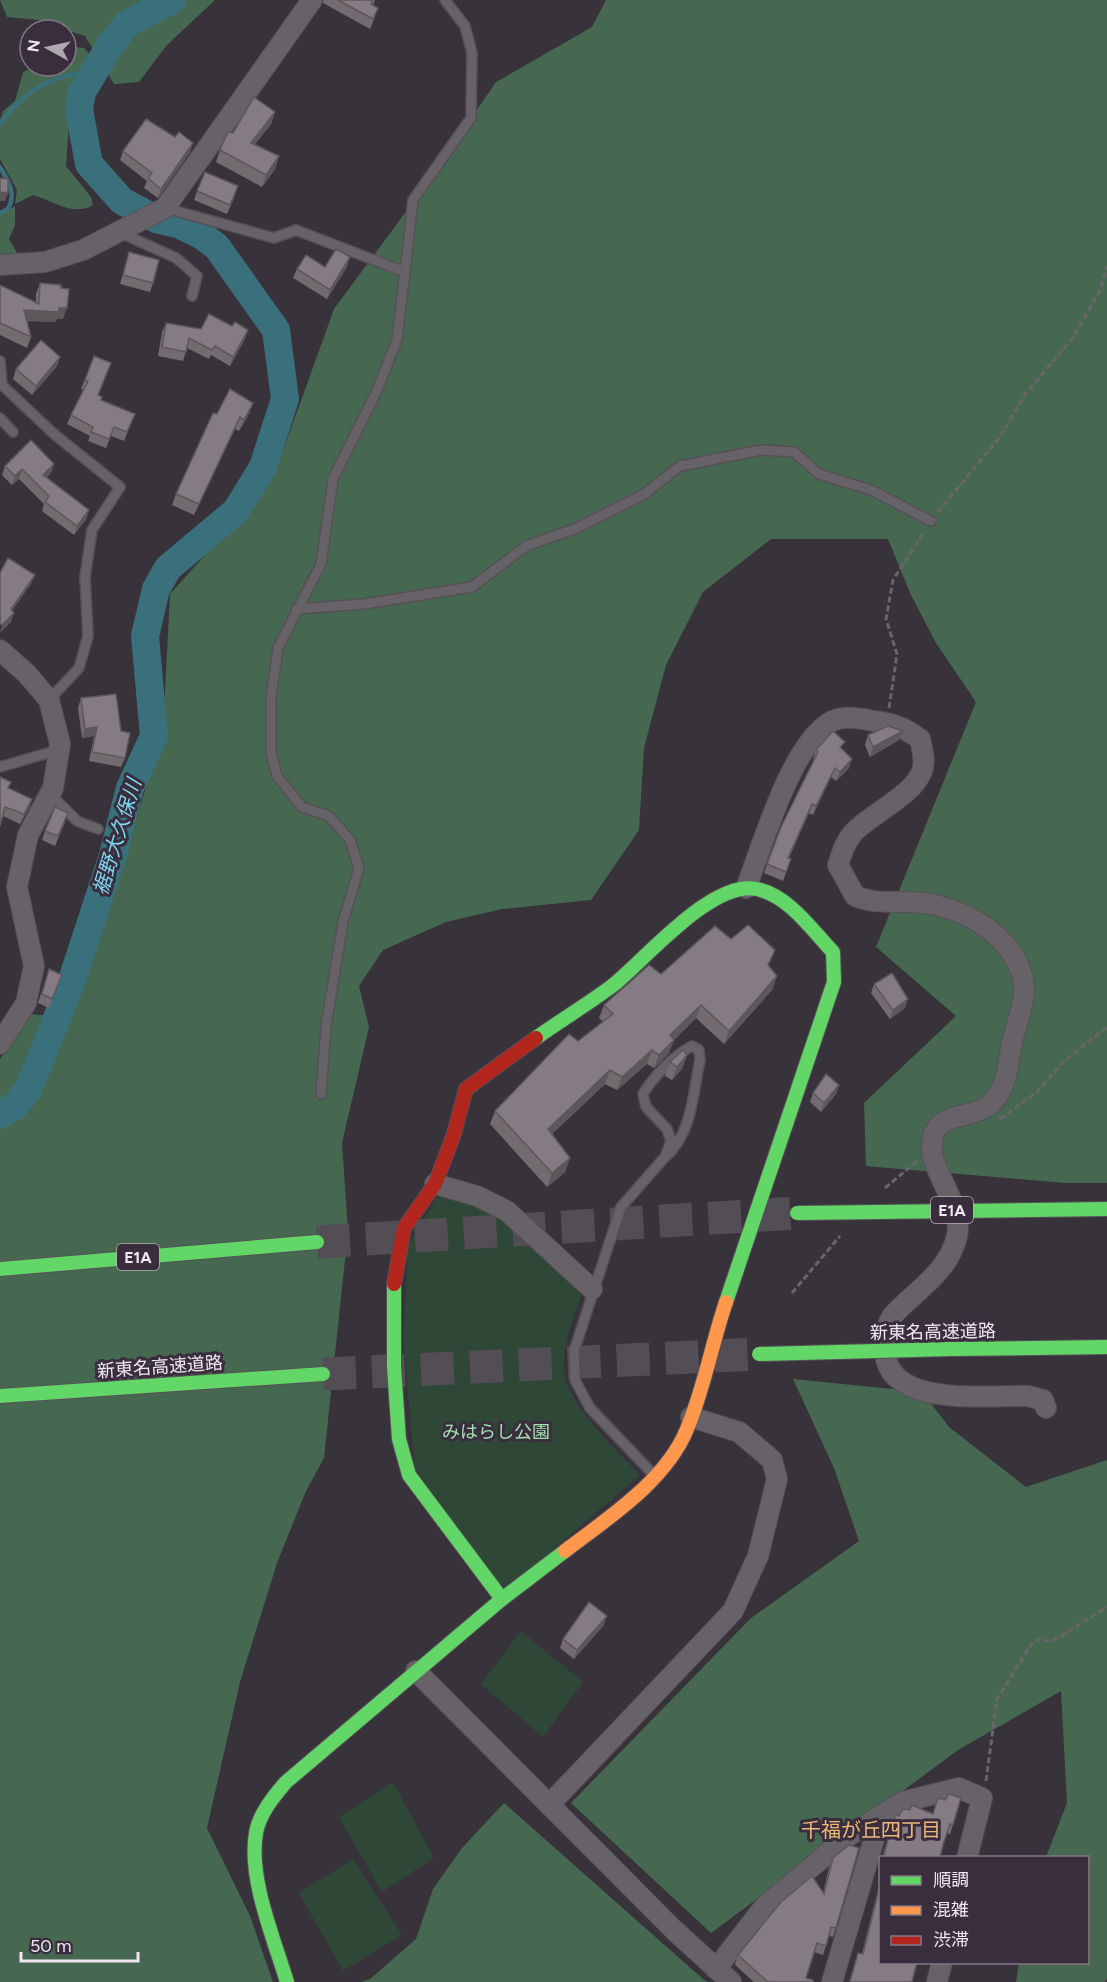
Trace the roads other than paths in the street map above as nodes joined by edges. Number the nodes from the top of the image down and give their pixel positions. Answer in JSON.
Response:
{"nodes":[{"id":1,"x":312,"y":0,"type":"edge"},
{"id":2,"x":445,"y":0,"type":"edge"},
{"id":3,"x":165,"y":208,"type":"junction"},
{"id":4,"x":123,"y":229,"type":"junction"},
{"id":5,"x":0,"y":265,"type":"edge"},
{"id":6,"x":405,"y":272,"type":"junction"},
{"id":7,"x":192,"y":296,"type":"dead end"},
{"id":8,"x":0,"y":361,"type":"edge"},
{"id":9,"x":1,"y":387,"type":"edge"},
{"id":10,"x":0,"y":418,"type":"edge"},
{"id":11,"x":13,"y":432,"type":"dead end"},
{"id":12,"x":931,"y":521,"type":"road end"},
{"id":13,"x":297,"y":609,"type":"junction"},
{"id":14,"x":0,"y":650,"type":"edge"},
{"id":15,"x":48,"y":700,"type":"junction"},
{"id":16,"x":59,"y":750,"type":"junction"},
{"id":17,"x":0,"y":767,"type":"edge"},
{"id":18,"x":50,"y":794,"type":"junction"},
{"id":19,"x":98,"y":829,"type":"dead end"},
{"id":20,"x":746,"y":888,"type":"junction"},
{"id":21,"x":0,"y":1044,"type":"edge"},
{"id":22,"x":321,"y":1094,"type":"dead end"},
{"id":23,"x":665,"y":1157,"type":"junction"},
{"id":24,"x":435,"y":1184,"type":"junction"},
{"id":25,"x":1107,"y":1209,"type":"edge"},
{"id":26,"x":797,"y":1213,"type":"tunnel mouth"},
{"id":27,"x":317,"y":1242,"type":"tunnel mouth"},
{"id":28,"x":0,"y":1269,"type":"edge"},
{"id":29,"x":592,"y":1288,"type":"junction"},
{"id":30,"x":1107,"y":1347,"type":"edge"},
{"id":31,"x":759,"y":1354,"type":"tunnel mouth"},
{"id":32,"x":323,"y":1374,"type":"tunnel mouth"},
{"id":33,"x":0,"y":1396,"type":"edge"},
{"id":34,"x":1046,"y":1408,"type":"dead end"},
{"id":35,"x":691,"y":1416,"type":"junction"},
{"id":36,"x":653,"y":1474,"type":"junction"},
{"id":37,"x":502,"y":1599,"type":"junction"},
{"id":38,"x":416,"y":1671,"type":"junction"},
{"id":39,"x":549,"y":1804,"type":"junction"},
{"id":40,"x":881,"y":1815,"type":"junction"},
{"id":41,"x":968,"y":1856,"type":"edge"},
{"id":42,"x":942,"y":1964,"type":"edge"},
{"id":43,"x":716,"y":1969,"type":"junction"},
{"id":44,"x":287,"y":1982,"type":"edge"},
{"id":45,"x":732,"y":1982,"type":"edge"},
{"id":46,"x":832,"y":1982,"type":"edge"},
{"id":47,"x":937,"y":1982,"type":"edge"}],
"edges":[{"from":1,"to":3,"type":"street"},
{"from":2,"to":6,"type":"lane"},
{"from":3,"to":4,"type":"street"},
{"from":3,"to":6,"type":"lane"},
{"from":4,"to":5,"type":"street"},
{"from":4,"to":7,"type":"lane"},
{"from":6,"to":13,"type":"lane"},
{"from":8,"to":9,"type":"lane"},
{"from":9,"to":15,"type":"lane"},
{"from":10,"to":11,"type":"lane"},
{"from":12,"to":13,"type":"lane"},
{"from":13,"to":22,"type":"lane"},
{"from":14,"to":15,"type":"street"},
{"from":15,"to":16,"type":"street"},
{"from":16,"to":17,"type":"lane"},
{"from":16,"to":18,"type":"street"},
{"from":18,"to":19,"type":"lane"},
{"from":18,"to":21,"type":"street"},
{"from":20,"to":24,"type":"main road"},
{"from":20,"to":34,"type":"street"},
{"from":20,"to":35,"type":"main road"},
{"from":23,"to":23,"type":"lane"},
{"from":23,"to":29,"type":"lane"},
{"from":24,"to":29,"type":"street"},
{"from":24,"to":37,"type":"main road"},
{"from":25,"to":26,"type":"main road","number":"E1A","bridge":true},
{"from":27,"to":28,"type":"main road","number":"E1A"},
{"from":29,"to":36,"type":"lane"},
{"from":30,"to":31,"type":"main road","name":"新東名高速道路","bridge":true},
{"from":32,"to":33,"type":"main road","name":"新東名高速道路"},
{"from":35,"to":36,"type":"main road"},
{"from":35,"to":39,"type":"street"},
{"from":36,"to":37,"type":"main road"},
{"from":37,"to":38,"type":"main road"},
{"from":38,"to":39,"type":"street"},
{"from":38,"to":44,"type":"main road"},
{"from":39,"to":43,"type":"street"},
{"from":40,"to":41,"type":"street"},
{"from":40,"to":43,"type":"street"},
{"from":40,"to":46,"type":"street"},
{"from":42,"to":47,"type":"street"},
{"from":43,"to":45,"type":"street"}]}
